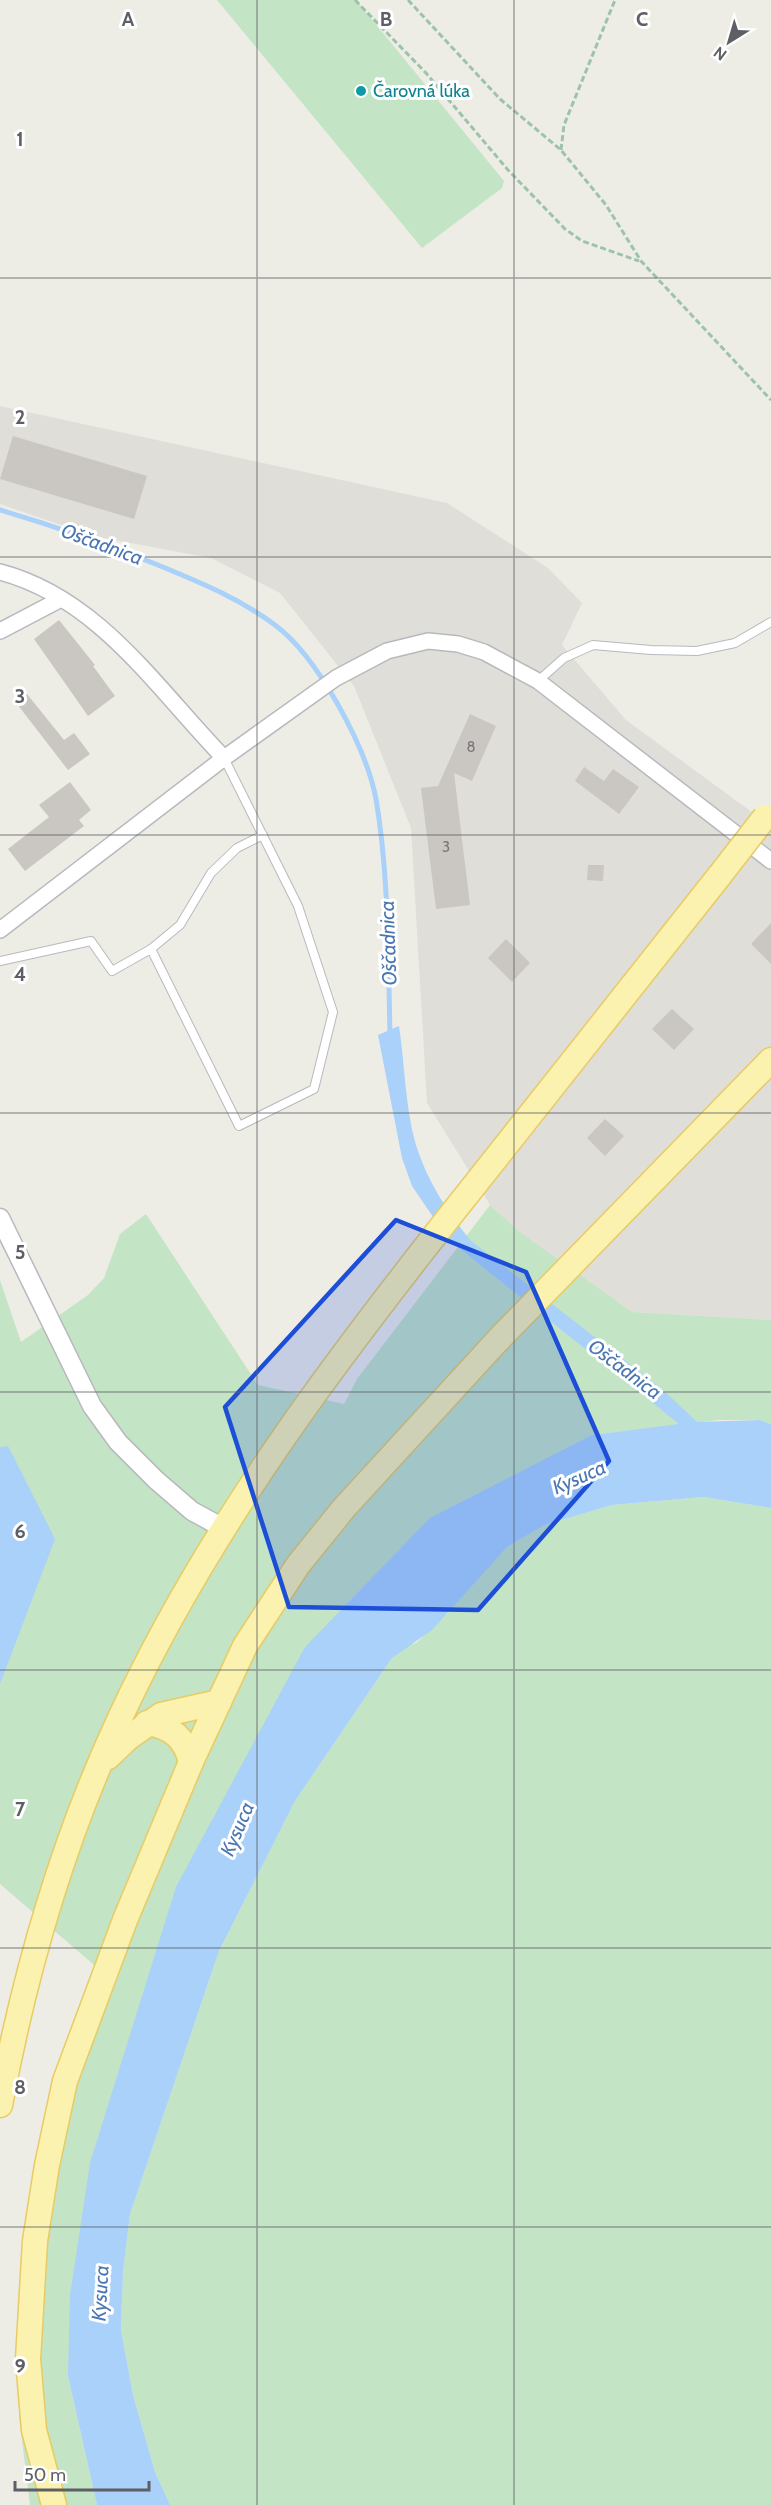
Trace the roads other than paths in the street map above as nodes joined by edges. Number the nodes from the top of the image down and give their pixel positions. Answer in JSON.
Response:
{"nodes":[{"id":1,"x":0,"y":572,"type":"edge"},
{"id":2,"x":61,"y":599,"type":"junction"},
{"id":3,"x":771,"y":622,"type":"edge"},
{"id":4,"x":0,"y":631,"type":"edge"},
{"id":5,"x":538,"y":681,"type":"junction"},
{"id":6,"x":224,"y":758,"type":"junction"},
{"id":7,"x":768,"y":814,"type":"edge"},
{"id":8,"x":263,"y":835,"type":"junction"},
{"id":9,"x":771,"y":861,"type":"edge"},
{"id":10,"x":0,"y":930,"type":"edge"},
{"id":11,"x":151,"y":949,"type":"junction"},
{"id":12,"x":0,"y":961,"type":"edge"},
{"id":13,"x":771,"y":1060,"type":"edge"},
{"id":14,"x":0,"y":1218,"type":"edge"},
{"id":15,"x":223,"y":1528,"type":"junction"},
{"id":16,"x":219,"y":1702,"type":"junction"},
{"id":17,"x":147,"y":1723,"type":"junction"},
{"id":18,"x":191,"y":1762,"type":"junction"},
{"id":19,"x":97,"y":1771,"type":"junction"},
{"id":20,"x":0,"y":2105,"type":"edge"},
{"id":21,"x":54,"y":2505,"type":"edge"}],
"edges":[{"from":1,"to":2,"type":"street"},
{"from":2,"to":4,"type":"street"},
{"from":2,"to":6,"type":"street"},
{"from":3,"to":5,"type":"lane"},
{"from":5,"to":6,"type":"street"},
{"from":5,"to":9,"type":"street"},
{"from":6,"to":8,"type":"lane"},
{"from":6,"to":10,"type":"street"},
{"from":7,"to":15,"type":"main road","bridge":true},
{"from":8,"to":11,"type":"lane"},
{"from":8,"to":11,"type":"lane"},
{"from":11,"to":12,"type":"lane"},
{"from":13,"to":16,"type":"main road"},
{"from":14,"to":15,"type":"street"},
{"from":15,"to":19,"type":"main road"},
{"from":16,"to":17,"type":"main road"},
{"from":16,"to":18,"type":"main road"},
{"from":17,"to":18,"type":"main road"},
{"from":17,"to":19,"type":"main road"},
{"from":18,"to":21,"type":"main road"},
{"from":19,"to":20,"type":"main road"}]}
